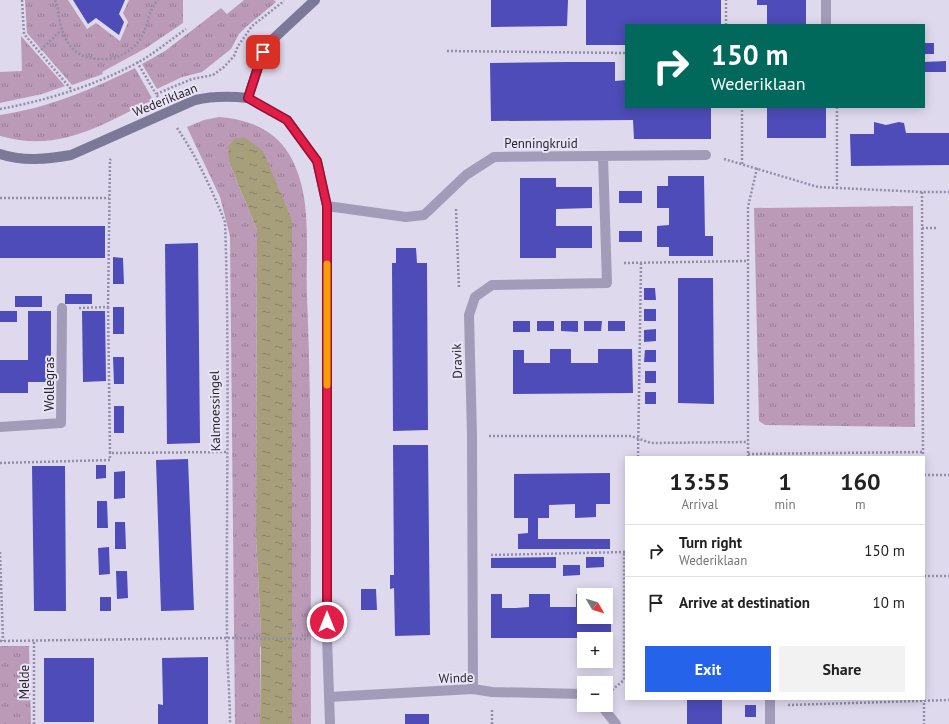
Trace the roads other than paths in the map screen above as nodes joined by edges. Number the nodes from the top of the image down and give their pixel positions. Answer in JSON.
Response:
{"nodes":[{"id":1,"x":315,"y":0,"type":"edge"},
{"id":2,"x":826,"y":0,"type":"edge"},
{"id":3,"x":826,"y":24,"type":"edge"},
{"id":4,"x":248,"y":98,"type":"junction"},
{"id":5,"x":0,"y":154,"type":"edge"},
{"id":6,"x":706,"y":154,"type":"dead end"},
{"id":7,"x":603,"y":156,"type":"junction"},
{"id":8,"x":327,"y":206,"type":"junction"},
{"id":9,"x":62,"y":308,"type":"road end"},
{"id":10,"x":0,"y":427,"type":"edge"},
{"id":11,"x":473,"y":689,"type":"junction"},
{"id":12,"x":577,"y":694,"type":"edge"},
{"id":13,"x":329,"y":697,"type":"junction"},
{"id":14,"x":770,"y":702,"type":"edge"},
{"id":15,"x":607,"y":712,"type":"edge"},
{"id":16,"x":330,"y":724,"type":"edge"},
{"id":17,"x":616,"y":724,"type":"edge"},
{"id":18,"x":770,"y":724,"type":"edge"}],
"edges":[{"from":1,"to":4,"type":"street"},
{"from":2,"to":3,"type":"street"},
{"from":4,"to":5,"type":"street","name":"Wederiklaan"},
{"from":4,"to":8,"type":"street"},
{"from":6,"to":7,"type":"street","name":"Penningkruid"},
{"from":7,"to":8,"type":"street","name":"Penningkruid"},
{"from":7,"to":11,"type":"street","name":"Dravik"},
{"from":8,"to":13,"type":"street"},
{"from":9,"to":10,"type":"street","name":"Wollegras"},
{"from":11,"to":12,"type":"street","name":"Winde"},
{"from":11,"to":13,"type":"street","name":"Winde"},
{"from":13,"to":16,"type":"street"},
{"from":14,"to":18,"type":"street"},
{"from":15,"to":17,"type":"street"}]}
